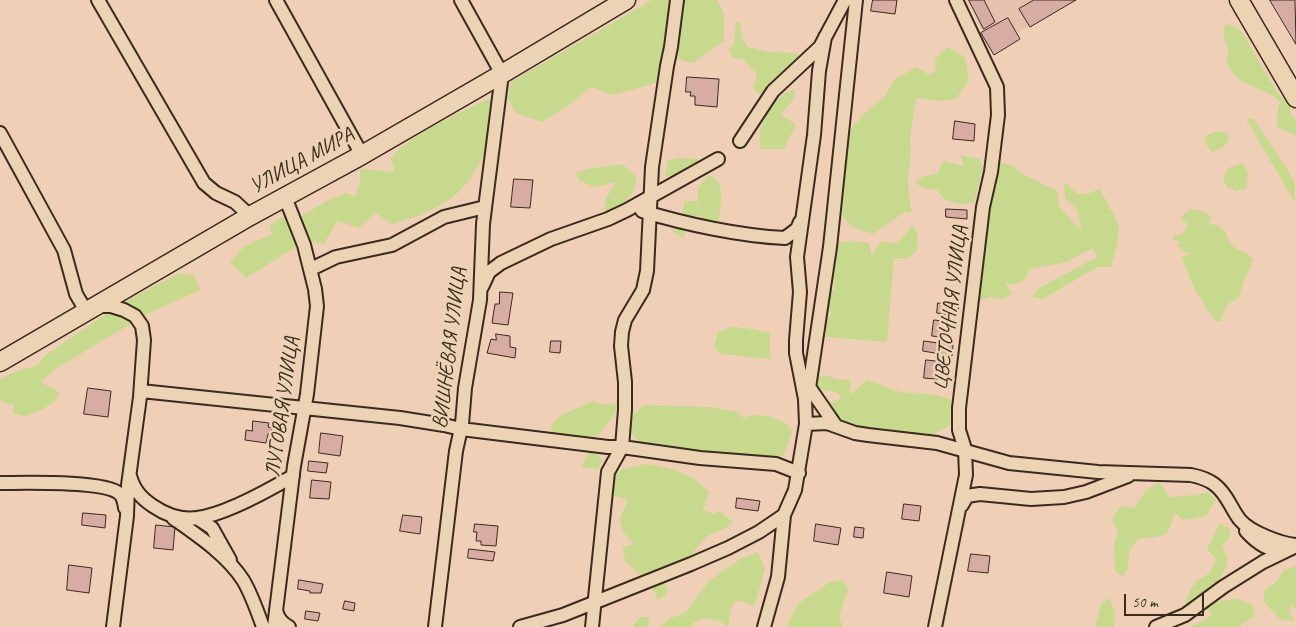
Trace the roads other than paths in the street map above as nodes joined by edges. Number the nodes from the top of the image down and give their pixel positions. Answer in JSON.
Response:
{"nodes":[{"id":1,"x":98,"y":0,"type":"edge"},
{"id":2,"x":276,"y":0,"type":"edge"},
{"id":3,"x":461,"y":0,"type":"edge"},
{"id":4,"x":626,"y":0,"type":"edge"},
{"id":5,"x":677,"y":0,"type":"edge"},
{"id":6,"x":845,"y":0,"type":"edge"},
{"id":7,"x":856,"y":0,"type":"edge"},
{"id":8,"x":956,"y":0,"type":"edge"},
{"id":9,"x":1239,"y":0,"type":"edge"},
{"id":10,"x":825,"y":37,"type":"junction"},
{"id":11,"x":502,"y":74,"type":"junction"},
{"id":12,"x":1296,"y":98,"type":"edge"},
{"id":13,"x":0,"y":133,"type":"edge"},
{"id":14,"x":740,"y":141,"type":"dead end"},
{"id":15,"x":362,"y":155,"type":"junction"},
{"id":16,"x":718,"y":159,"type":"dead end"},
{"id":17,"x":285,"y":197,"type":"junction"},
{"id":18,"x":650,"y":197,"type":"junction"},
{"id":19,"x":485,"y":207,"type":"junction"},
{"id":20,"x":627,"y":210,"type":"junction"},
{"id":21,"x":650,"y":213,"type":"junction"},
{"id":22,"x":250,"y":216,"type":"junction"},
{"id":23,"x":801,"y":220,"type":"junction"},
{"id":24,"x":311,"y":269,"type":"junction"},
{"id":25,"x":480,"y":300,"type":"junction"},
{"id":26,"x":91,"y":309,"type":"junction"},
{"id":27,"x":0,"y":362,"type":"edge"},
{"id":28,"x":805,"y":382,"type":"junction"},
{"id":29,"x":141,"y":391,"type":"junction"},
{"id":30,"x":305,"y":407,"type":"junction"},
{"id":31,"x":806,"y":424,"type":"junction"},
{"id":32,"x":836,"y":426,"type":"junction"},
{"id":33,"x":461,"y":430,"type":"junction"},
{"id":34,"x":622,"y":447,"type":"junction"},
{"id":35,"x":966,"y":451,"type":"junction"},
{"id":36,"x":799,"y":473,"type":"junction"},
{"id":37,"x":1137,"y":473,"type":"junction"},
{"id":38,"x":130,"y":474,"type":"junction"},
{"id":39,"x":293,"y":476,"type":"junction"},
{"id":40,"x":0,"y":483,"type":"edge"},
{"id":41,"x":961,"y":506,"type":"junction"},
{"id":42,"x":167,"y":514,"type":"junction"},
{"id":43,"x":784,"y":515,"type":"junction"},
{"id":44,"x":127,"y":516,"type":"junction"},
{"id":45,"x":197,"y":518,"type":"junction"},
{"id":46,"x":1296,"y":545,"type":"edge"},
{"id":47,"x":237,"y":572,"type":"junction"},
{"id":48,"x":596,"y":603,"type":"junction"},
{"id":49,"x":276,"y":606,"type":"junction"},
{"id":50,"x":113,"y":627,"type":"edge"},
{"id":51,"x":264,"y":627,"type":"edge"},
{"id":52,"x":274,"y":627,"type":"edge"},
{"id":53,"x":289,"y":627,"type":"edge"},
{"id":54,"x":435,"y":627,"type":"edge"},
{"id":55,"x":520,"y":627,"type":"edge"},
{"id":56,"x":592,"y":627,"type":"edge"},
{"id":57,"x":764,"y":627,"type":"edge"},
{"id":58,"x":935,"y":627,"type":"edge"},
{"id":59,"x":1156,"y":627,"type":"edge"}],
"edges":[{"from":1,"to":22,"type":"street"},
{"from":2,"to":15,"type":"street"},
{"from":3,"to":11,"type":"street"},
{"from":4,"to":11,"type":"main road","name":"УЛИЦА МИРА"},
{"from":5,"to":18,"type":"street"},
{"from":6,"to":10,"type":"street"},
{"from":7,"to":28,"type":"street"},
{"from":8,"to":35,"type":"street","name":"ЦВЕТОЧНАЯ УЛИЦА"},
{"from":9,"to":12,"type":"main road"},
{"from":10,"to":14,"type":"street"},
{"from":10,"to":23,"type":"street"},
{"from":11,"to":15,"type":"main road","name":"УЛИЦА МИРА"},
{"from":11,"to":19,"type":"street","name":"ВИШНЁВАЯ УЛИЦА"},
{"from":13,"to":26,"type":"street"},
{"from":15,"to":17,"type":"main road","name":"УЛИЦА МИРА"},
{"from":16,"to":18,"type":"street"},
{"from":17,"to":22,"type":"main road","name":"УЛИЦА МИРА"},
{"from":17,"to":24,"type":"street","name":"ЛУГОВАЯ УЛИЦА"},
{"from":18,"to":20,"type":"street"},
{"from":18,"to":21,"type":"street"},
{"from":19,"to":24,"type":"street"},
{"from":19,"to":25,"type":"street","name":"ВИШНЁВАЯ УЛИЦА"},
{"from":20,"to":21,"type":"street"},
{"from":20,"to":25,"type":"street"},
{"from":21,"to":23,"type":"street"},
{"from":21,"to":34,"type":"street"},
{"from":22,"to":26,"type":"main road","name":"УЛИЦА МИРА"},
{"from":23,"to":28,"type":"street"},
{"from":24,"to":30,"type":"street","name":"ЛУГОВАЯ УЛИЦА"},
{"from":25,"to":33,"type":"street","name":"ВИШНЁВАЯ УЛИЦА"},
{"from":26,"to":27,"type":"main road","name":"УЛИЦА МИРА"},
{"from":26,"to":29,"type":"street"},
{"from":28,"to":31,"type":"street"},
{"from":28,"to":32,"type":"street"},
{"from":29,"to":30,"type":"street"},
{"from":29,"to":38,"type":"street"},
{"from":30,"to":33,"type":"street"},
{"from":30,"to":39,"type":"street","name":"ЛУГОВАЯ УЛИЦА"},
{"from":31,"to":32,"type":"street"},
{"from":31,"to":36,"type":"street"},
{"from":32,"to":35,"type":"street"},
{"from":33,"to":34,"type":"street"},
{"from":33,"to":54,"type":"street","name":"ВИШНЁВАЯ УЛИЦА"},
{"from":34,"to":36,"type":"street"},
{"from":34,"to":48,"type":"street"},
{"from":35,"to":37,"type":"street"},
{"from":35,"to":41,"type":"street","name":"ЦВЕТОЧНАЯ УЛИЦА"},
{"from":36,"to":43,"type":"street"},
{"from":37,"to":41,"type":"street"},
{"from":37,"to":46,"type":"street"},
{"from":38,"to":42,"type":"street"},
{"from":38,"to":44,"type":"street"},
{"from":39,"to":45,"type":"street"},
{"from":39,"to":49,"type":"street","name":"ЛУГОВАЯ УЛИЦА"},
{"from":40,"to":44,"type":"street"},
{"from":41,"to":58,"type":"street","name":"ЦВЕТОЧНАЯ УЛИЦА"},
{"from":42,"to":45,"type":"street"},
{"from":42,"to":47,"type":"street"},
{"from":43,"to":48,"type":"street"},
{"from":43,"to":57,"type":"street"},
{"from":44,"to":50,"type":"street"},
{"from":45,"to":47,"type":"street"},
{"from":46,"to":59,"type":"street"},
{"from":47,"to":51,"type":"street"},
{"from":48,"to":55,"type":"street"},
{"from":48,"to":56,"type":"street"},
{"from":49,"to":52,"type":"street","name":"ЛУГОВАЯ УЛИЦА"},
{"from":49,"to":53,"type":"street"}]}
